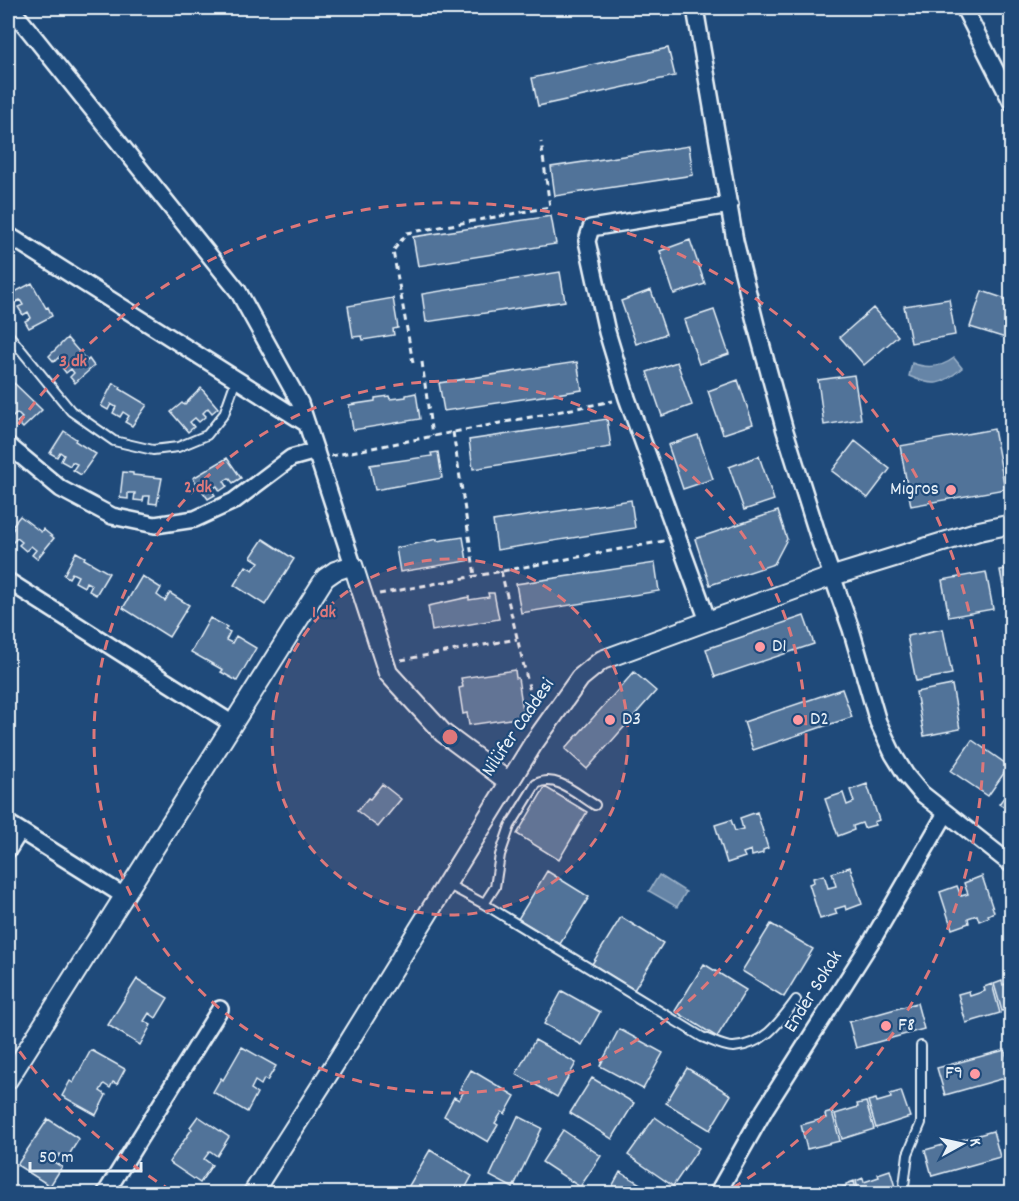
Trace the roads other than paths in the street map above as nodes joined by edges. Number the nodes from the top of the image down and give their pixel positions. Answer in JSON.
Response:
{"nodes":[{"id":1,"x":10,"y":8,"type":"edge"},
{"id":2,"x":695,"y":8,"type":"edge"},
{"id":3,"x":964,"y":8,"type":"edge"},
{"id":4,"x":1011,"y":103,"type":"edge"},
{"id":5,"x":730,"y":206,"type":"junction"},
{"id":6,"x":8,"y":235,"type":"edge"},
{"id":7,"x":8,"y":334,"type":"edge"},
{"id":8,"x":236,"y":380,"type":"junction"},
{"id":9,"x":307,"y":424,"type":"junction"},
{"id":10,"x":8,"y":445,"type":"edge"},
{"id":11,"x":317,"y":455,"type":"junction"},
{"id":12,"x":1011,"y":524,"type":"edge"},
{"id":13,"x":353,"y":565,"type":"junction"},
{"id":14,"x":833,"y":576,"type":"junction"},
{"id":15,"x":8,"y":581,"type":"edge"},
{"id":16,"x":708,"y":621,"type":"junction"},
{"id":17,"x":232,"y":724,"type":"junction"},
{"id":18,"x":510,"y":782,"type":"junction"},
{"id":19,"x":595,"y":806,"type":"dead end"},
{"id":20,"x":946,"y":813,"type":"junction"},
{"id":21,"x":14,"y":827,"type":"edge"},
{"id":22,"x":8,"y":850,"type":"edge"},
{"id":23,"x":1011,"y":865,"type":"edge"},
{"id":24,"x":447,"y":884,"type":"junction"},
{"id":25,"x":124,"y":896,"type":"junction"},
{"id":26,"x":484,"y":904,"type":"junction"},
{"id":27,"x":796,"y":1000,"type":"dead end"},
{"id":28,"x":220,"y":1009,"type":"dead end"},
{"id":29,"x":921,"y":1046,"type":"dead end"},
{"id":30,"x":8,"y":1080,"type":"edge"},
{"id":31,"x":105,"y":1194,"type":"edge"},
{"id":32,"x":252,"y":1194,"type":"edge"},
{"id":33,"x":717,"y":1194,"type":"edge"},
{"id":34,"x":903,"y":1194,"type":"edge"}],
"edges":[{"from":1,"to":9,"type":"street"},
{"from":2,"to":5,"type":"street"},
{"from":3,"to":4,"type":"street"},
{"from":5,"to":14,"type":"street"},
{"from":5,"to":16,"type":"street"},
{"from":6,"to":8,"type":"street"},
{"from":7,"to":8,"type":"lane"},
{"from":8,"to":9,"type":"street"},
{"from":9,"to":11,"type":"street"},
{"from":10,"to":11,"type":"street"},
{"from":11,"to":13,"type":"street"},
{"from":12,"to":14,"type":"street","name":"Nilüfer Caddesi"},
{"from":13,"to":17,"type":"street"},
{"from":13,"to":18,"type":"street"},
{"from":14,"to":16,"type":"street","name":"Nilüfer Caddesi"},
{"from":14,"to":20,"type":"street"},
{"from":15,"to":17,"type":"street"},
{"from":16,"to":18,"type":"street","name":"Nilüfer Caddesi"},
{"from":17,"to":25,"type":"street"},
{"from":18,"to":24,"type":"street","name":"Nilüfer Caddesi"},
{"from":19,"to":26,"type":"lane"},
{"from":20,"to":23,"type":"street"},
{"from":20,"to":33,"type":"street","name":"Ender Sokak"},
{"from":21,"to":22,"type":"street"},
{"from":21,"to":25,"type":"street"},
{"from":24,"to":26,"type":"lane"},
{"from":24,"to":32,"type":"street","name":"Nilüfer Caddesi"},
{"from":25,"to":30,"type":"street"},
{"from":26,"to":27,"type":"lane"},
{"from":28,"to":31,"type":"street"},
{"from":29,"to":34,"type":"lane"}]}
